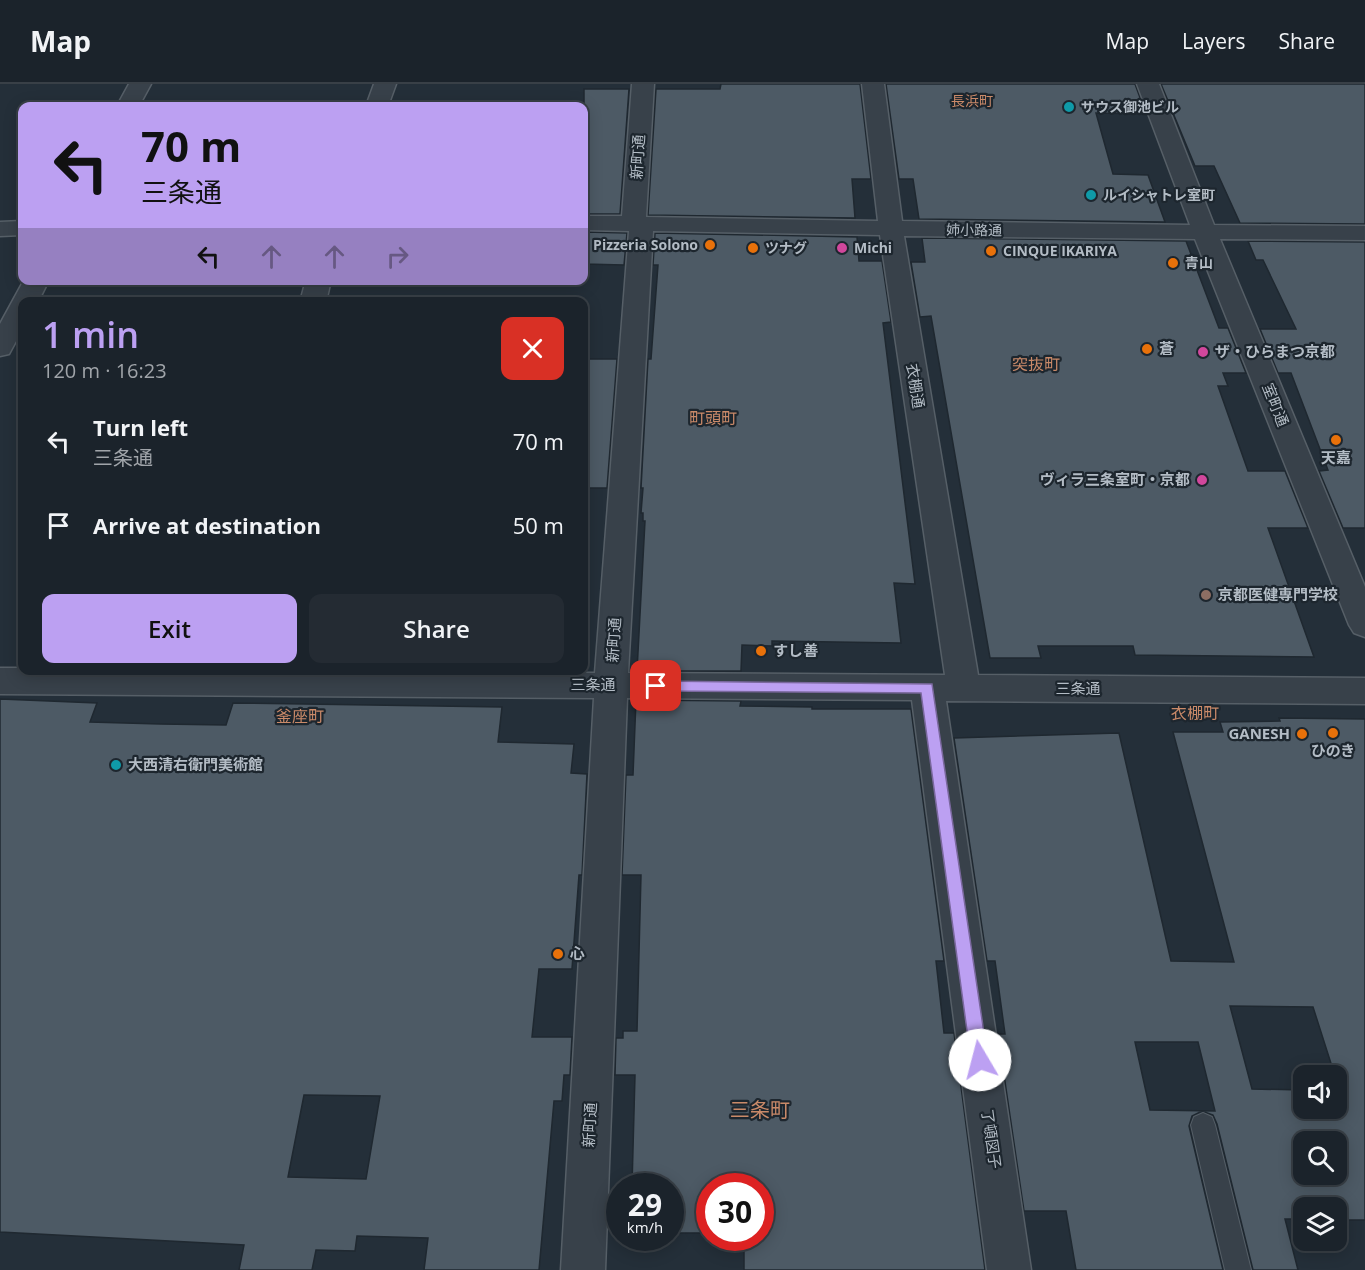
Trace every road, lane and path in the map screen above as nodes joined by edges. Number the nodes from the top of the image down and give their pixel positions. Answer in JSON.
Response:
{"nodes":[{"id":1,"x":140,"y":84,"type":"edge"},
{"id":2,"x":385,"y":84,"type":"edge"},
{"id":3,"x":643,"y":84,"type":"edge"},
{"id":4,"x":873,"y":84,"type":"edge"},
{"id":5,"x":1148,"y":84,"type":"edge"},
{"id":6,"x":130,"y":102,"type":"edge"},
{"id":7,"x":378,"y":102,"type":"edge"},
{"id":8,"x":588,"y":223,"type":"edge"},
{"id":9,"x":638,"y":223,"type":"junction"},
{"id":10,"x":18,"y":228,"type":"edge"},
{"id":11,"x":891,"y":228,"type":"junction"},
{"id":12,"x":0,"y":229,"type":"edge"},
{"id":13,"x":1204,"y":231,"type":"junction"},
{"id":14,"x":1365,"y":233,"type":"edge"},
{"id":15,"x":18,"y":314,"type":"edge"},
{"id":16,"x":0,"y":348,"type":"edge"},
{"id":17,"x":1365,"y":625,"type":"edge"},
{"id":18,"x":201,"y":676,"type":"edge"},
{"id":19,"x":0,"y":681,"type":"edge"},
{"id":20,"x":610,"y":686,"type":"junction"},
{"id":21,"x":945,"y":688,"type":"junction"},
{"id":22,"x":1365,"y":692,"type":"edge"},
{"id":23,"x":1203,"y":1125,"type":"dead end"},
{"id":24,"x":583,"y":1270,"type":"edge"},
{"id":25,"x":1009,"y":1270,"type":"edge"},
{"id":26,"x":1238,"y":1270,"type":"edge"}],
"edges":[{"from":1,"to":6,"type":"street"},
{"from":2,"to":7,"type":"street"},
{"from":3,"to":9,"type":"street","name":"新町通"},
{"from":4,"to":11,"type":"street","name":"衣棚通"},
{"from":5,"to":13,"type":"street","name":"室町通"},
{"from":8,"to":9,"type":"street","name":"姉小路通"},
{"from":9,"to":11,"type":"street","name":"姉小路通"},
{"from":9,"to":20,"type":"street","name":"新町通"},
{"from":10,"to":12,"type":"street"},
{"from":11,"to":13,"type":"street","name":"姉小路通"},
{"from":11,"to":21,"type":"street","name":"衣棚通"},
{"from":13,"to":14,"type":"street","name":"姉小路通"},
{"from":13,"to":17,"type":"street","name":"室町通"},
{"from":15,"to":16,"type":"street"},
{"from":18,"to":19,"type":"street","name":"三条通"},
{"from":18,"to":20,"type":"street","name":"三条通"},
{"from":20,"to":21,"type":"street","name":"三条通"},
{"from":20,"to":24,"type":"street","name":"新町通"},
{"from":21,"to":22,"type":"street","name":"三条通"},
{"from":21,"to":25,"type":"street","name":"了頓図子"},
{"from":23,"to":26,"type":"lane"}]}
